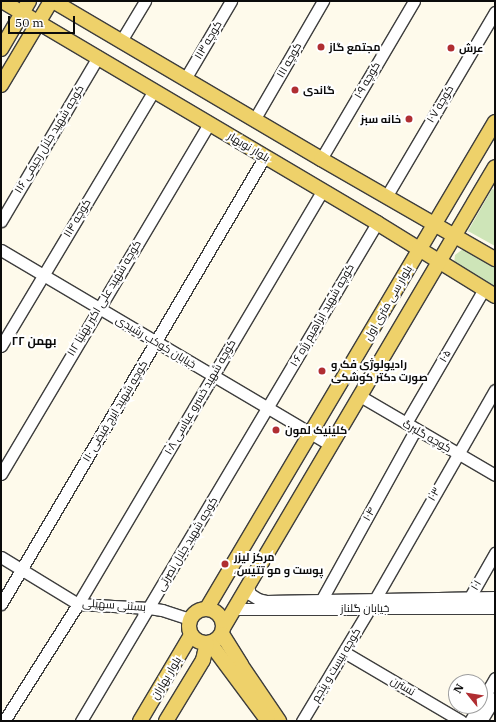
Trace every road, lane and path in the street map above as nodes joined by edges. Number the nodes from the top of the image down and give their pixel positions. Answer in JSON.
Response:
{"nodes":[{"id":1,"x":2,"y":1,"type":"edge"},
{"id":2,"x":52,"y":1,"type":"edge"},
{"id":3,"x":145,"y":1,"type":"edge"},
{"id":4,"x":232,"y":1,"type":"edge"},
{"id":5,"x":324,"y":1,"type":"edge"},
{"id":6,"x":414,"y":1,"type":"edge"},
{"id":7,"x":26,"y":7,"type":"edge"},
{"id":8,"x":495,"y":12,"type":"edge"},
{"id":9,"x":38,"y":22,"type":"junction"},
{"id":10,"x":121,"y":41,"type":"junction"},
{"id":11,"x":1,"y":49,"type":"edge"},
{"id":12,"x":98,"y":57,"type":"junction"},
{"id":13,"x":185,"y":79,"type":"junction"},
{"id":14,"x":1,"y":85,"type":"edge"},
{"id":15,"x":154,"y":90,"type":"junction"},
{"id":16,"x":254,"y":120,"type":"junction"},
{"id":17,"x":495,"y":122,"type":"edge"},
{"id":18,"x":209,"y":123,"type":"junction"},
{"id":19,"x":265,"y":156,"type":"junction"},
{"id":20,"x":321,"y":159,"type":"junction"},
{"id":21,"x":495,"y":167,"type":"edge"},
{"id":22,"x":322,"y":191,"type":"junction"},
{"id":23,"x":386,"y":196,"type":"junction"},
{"id":24,"x":1,"y":221,"type":"edge"},
{"id":25,"x":377,"y":223,"type":"junction"},
{"id":26,"x":434,"y":225,"type":"junction"},
{"id":27,"x":454,"y":236,"type":"junction"},
{"id":28,"x":420,"y":249,"type":"junction"},
{"id":29,"x":1,"y":250,"type":"edge"},
{"id":30,"x":495,"y":259,"type":"edge"},
{"id":31,"x":439,"y":262,"type":"junction"},
{"id":32,"x":43,"y":275,"type":"junction"},
{"id":33,"x":489,"y":292,"type":"edge"},
{"id":34,"x":98,"y":308,"type":"junction"},
{"id":35,"x":156,"y":342,"type":"junction"},
{"id":36,"x":1,"y":346,"type":"edge"},
{"id":37,"x":213,"y":375,"type":"junction"},
{"id":38,"x":495,"y":390,"type":"edge"},
{"id":39,"x":360,"y":396,"type":"junction"},
{"id":40,"x":268,"y":408,"type":"junction"},
{"id":41,"x":406,"y":423,"type":"junction"},
{"id":42,"x":416,"y":429,"type":"junction"},
{"id":43,"x":311,"y":434,"type":"junction"},
{"id":44,"x":331,"y":445,"type":"junction"},
{"id":45,"x":458,"y":453,"type":"junction"},
{"id":46,"x":1,"y":474,"type":"edge"},
{"id":47,"x":495,"y":475,"type":"edge"},
{"id":48,"x":495,"y":553,"type":"edge"},
{"id":49,"x":1,"y":557,"type":"edge"},
{"id":50,"x":21,"y":570,"type":"junction"},
{"id":51,"x":248,"y":586,"type":"junction"},
{"id":52,"x":470,"y":597,"type":"junction"},
{"id":53,"x":495,"y":597,"type":"edge"},
{"id":54,"x":322,"y":599,"type":"junction"},
{"id":55,"x":1,"y":604,"type":"edge"},
{"id":56,"x":78,"y":604,"type":"junction"},
{"id":57,"x":373,"y":604,"type":"junction"},
{"id":58,"x":287,"y":605,"type":"junction"},
{"id":59,"x":149,"y":608,"type":"junction"},
{"id":60,"x":207,"y":608,"type":"junction"},
{"id":61,"x":495,"y":608,"type":"edge"},
{"id":62,"x":235,"y":609,"type":"junction"},
{"id":63,"x":190,"y":619,"type":"junction"},
{"id":64,"x":222,"y":631,"type":"junction"},
{"id":65,"x":191,"y":635,"type":"junction"},
{"id":66,"x":208,"y":643,"type":"junction"},
{"id":67,"x":344,"y":652,"type":"junction"},
{"id":68,"x":495,"y":678,"type":"edge"},
{"id":69,"x":488,"y":690,"type":"edge"},
{"id":70,"x":495,"y":698,"type":"edge"},
{"id":71,"x":5,"y":719,"type":"edge"},
{"id":72,"x":81,"y":721,"type":"edge"},
{"id":73,"x":140,"y":721,"type":"edge"},
{"id":74,"x":166,"y":721,"type":"edge"},
{"id":75,"x":268,"y":721,"type":"edge"},
{"id":76,"x":279,"y":721,"type":"edge"},
{"id":77,"x":302,"y":721,"type":"edge"},
{"id":78,"x":461,"y":721,"type":"edge"},
{"id":79,"x":481,"y":721,"type":"edge"}],
"edges":[{"from":1,"to":7,"type":"main road","name":"بلوار نوبهار"},
{"from":2,"to":9,"type":"main road"},
{"from":2,"to":10,"type":"main road"},
{"from":3,"to":10,"type":"street"},
{"from":4,"to":13,"type":"street","name":"کوچه ۱۱۳"},
{"from":5,"to":16,"type":"street","name":"کوچه ۱۱۱"},
{"from":6,"to":20,"type":"street","name":"کوچه ۱۰۹"},
{"from":7,"to":9,"type":"main road","name":"بلوار نوبهار"},
{"from":7,"to":11,"type":"main road"},
{"from":8,"to":23,"type":"street","name":"کوچه ۱۰۷"},
{"from":9,"to":12,"type":"main road","name":"بلوار نوبهار"},
{"from":9,"to":14,"type":"main road"},
{"from":10,"to":13,"type":"main road"},
{"from":12,"to":15,"type":"main road","name":"بلوار نوبهار"},
{"from":12,"to":24,"type":"street","name":"کوچه شهید جلال رحیمی ۱۱۶"},
{"from":13,"to":16,"type":"main road"},
{"from":15,"to":18,"type":"main road","name":"بلوار نوبهار"},
{"from":15,"to":32,"type":"street","name":"کوچه ۱۱۴"},
{"from":16,"to":20,"type":"main road"},
{"from":17,"to":26,"type":"main road","name":"بلوار سی متری اول"},
{"from":18,"to":19,"type":"main road","name":"بلوار نوبهار"},
{"from":18,"to":34,"type":"street","name":"کوچه شهید علی اکبر بهنیا ۱۱۲"},
{"from":19,"to":22,"type":"main road","name":"بلوار نوبهار"},
{"from":19,"to":35,"type":"street","name":"کوچه شهید ایرج فیضی ۱۱۰"},
{"from":20,"to":23,"type":"main road"},
{"from":21,"to":27,"type":"main road","name":"بلوار سی متری اول"},
{"from":22,"to":25,"type":"main road","name":"بلوار نوبهار"},
{"from":22,"to":37,"type":"street","name":"کوچه شهید خسرو عباسی ۱۰۸"},
{"from":23,"to":26,"type":"main road"},
{"from":25,"to":28,"type":"main road","name":"بلوار نوبهار"},
{"from":25,"to":40,"type":"street","name":"کوچه شهید ابراهیم رژه ۱۰۶"},
{"from":26,"to":27,"type":"main road"},
{"from":26,"to":28,"type":"main road","name":"بلوار سی متری اول"},
{"from":27,"to":30,"type":"main road"},
{"from":27,"to":31,"type":"main road","name":"بلوار سی متری اول"},
{"from":28,"to":31,"type":"main road","name":"بلوار نوبهار"},
{"from":28,"to":43,"type":"main road","name":"بلوار سی متری اول"},
{"from":29,"to":32,"type":"street","name":"خیابان کوکب رشیدی"},
{"from":31,"to":33,"type":"main road","name":"بلوار نوبهار"},
{"from":31,"to":39,"type":"main road","name":"بلوار سی متری اول"},
{"from":32,"to":34,"type":"street","name":"خیابان کوکب رشیدی"},
{"from":32,"to":36,"type":"street","name":"کوچه ۱۱۴"},
{"from":33,"to":41,"type":"street","name":"۱۰۵"},
{"from":34,"to":35,"type":"street","name":"خیابان کوکب رشیدی"},
{"from":34,"to":46,"type":"street","name":"کوچه شهید علی اکبر بهنیا ۱۱۲"},
{"from":35,"to":37,"type":"street","name":"خیابان کوکب رشیدی"},
{"from":35,"to":50,"type":"street","name":"کوچه شهید ایرج فیضی ۱۱۰"},
{"from":37,"to":40,"type":"street","name":"خیابان کوکب رشیدی"},
{"from":37,"to":56,"type":"street","name":"کوچه شهید خسرو عباسی ۱۰۸"},
{"from":38,"to":45,"type":"street","name":"۱۰۳"},
{"from":39,"to":41,"type":"street","name":"کوچه گلبرگ"},
{"from":39,"to":44,"type":"main road","name":"بلوار سی متری اول"},
{"from":40,"to":43,"type":"street","name":"خیابان کوکب رشیدی"},
{"from":40,"to":59,"type":"street","name":"کوچه شهید جلال نصرتی"},
{"from":41,"to":42,"type":"street","name":"کوچه گلبرگ"},
{"from":42,"to":45,"type":"street","name":"کوچه گلبرگ"},
{"from":42,"to":54,"type":"street","name":"۱۰۴"},
{"from":43,"to":44,"type":"street","name":"خیابان کوکب رشیدی"},
{"from":43,"to":60,"type":"main road","name":"بلوار سی متری اول"},
{"from":44,"to":51,"type":"main road","name":"بلوار سی متری اول"},
{"from":45,"to":47,"type":"street","name":"کوچه گلبرگ"},
{"from":45,"to":57,"type":"street","name":"۱۰۳"},
{"from":48,"to":52,"type":"street","name":"۱۰۱"},
{"from":49,"to":50,"type":"street","name":"بستنی سهیلی"},
{"from":50,"to":55,"type":"street","name":"کوچه شهید ایرج فیضی ۱۱۰"},
{"from":50,"to":56,"type":"street","name":"بستنی سهیلی"},
{"from":51,"to":58,"type":"street","name":"خیابان گلناز"},
{"from":51,"to":62,"type":"main road","name":"بلوار سی متری اول"},
{"from":52,"to":53,"type":"street","name":"خیابان گلناز"},
{"from":52,"to":57,"type":"street","name":"خیابان گلناز"},
{"from":54,"to":57,"type":"street","name":"خیابان گلناز"},
{"from":54,"to":58,"type":"street","name":"خیابان گلناز"},
{"from":56,"to":59,"type":"street","name":"بستنی سهیلی"},
{"from":56,"to":71,"type":"street","name":"کوچه شهید خسرو عباسی ۱۰۸"},
{"from":57,"to":58,"type":"street","name":"خیابان گلناز"},
{"from":57,"to":61,"type":"street","name":"خیابان گلناز"},
{"from":57,"to":67,"type":"street","name":"کوچه بیست و پنجم"},
{"from":58,"to":62,"type":"street","name":"خیابان گلناز"},
{"from":59,"to":63,"type":"street","name":"بستنی سهیلی"},
{"from":59,"to":72,"type":"street","name":"کوچه شهید جلال نصرتی"},
{"from":60,"to":63,"type":"main road"},
{"from":60,"to":64,"type":"main road"},
{"from":62,"to":64,"type":"main road","name":"بلوار سی متری اول"},
{"from":63,"to":65,"type":"main road"},
{"from":64,"to":66,"type":"main road"},
{"from":64,"to":76,"type":"main road"},
{"from":65,"to":66,"type":"main road"},
{"from":65,"to":73,"type":"main road","name":"بلوار بهاران"},
{"from":66,"to":74,"type":"main road","name":"بلوار بهاران"},
{"from":66,"to":75,"type":"main road"},
{"from":67,"to":77,"type":"street","name":"کوچه بیست و پنجم"},
{"from":67,"to":78,"type":"street","name":"نسترن"},
{"from":68,"to":69,"type":"street"},
{"from":70,"to":79,"type":"street"}]}
